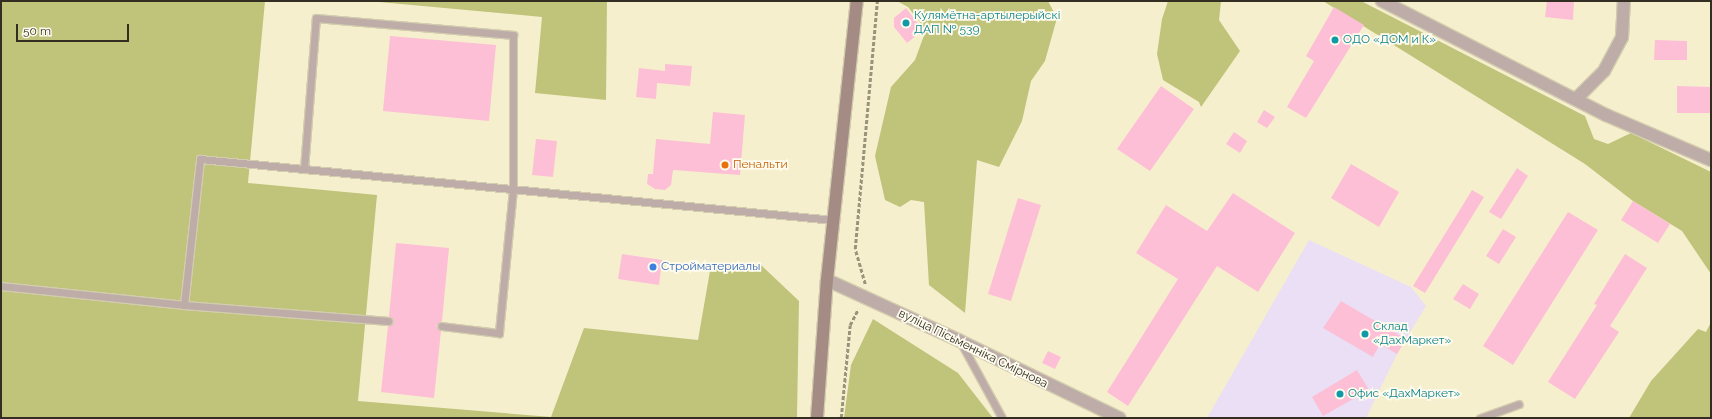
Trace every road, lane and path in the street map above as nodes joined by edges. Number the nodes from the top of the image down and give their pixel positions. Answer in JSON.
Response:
{"nodes":[{"id":1,"x":857,"y":1,"type":"edge"},
{"id":2,"x":877,"y":1,"type":"edge"},
{"id":3,"x":1382,"y":1,"type":"edge"},
{"id":4,"x":1624,"y":1,"type":"edge"},
{"id":5,"x":1577,"y":98,"type":"junction"},
{"id":6,"x":1711,"y":160,"type":"edge"},
{"id":7,"x":304,"y":169,"type":"junction"},
{"id":8,"x":513,"y":189,"type":"junction"},
{"id":9,"x":834,"y":220,"type":"junction"},
{"id":10,"x":827,"y":280,"type":"junction"},
{"id":11,"x":1,"y":286,"type":"edge"},
{"id":12,"x":864,"y":297,"type":"junction"},
{"id":13,"x":184,"y":305,"type":"junction"},
{"id":14,"x":388,"y":320,"type":"dead end"},
{"id":15,"x":441,"y":326,"type":"dead end"},
{"id":16,"x":960,"y":341,"type":"junction"},
{"id":17,"x":1520,"y":404,"type":"dead end"},
{"id":18,"x":817,"y":418,"type":"edge"},
{"id":19,"x":841,"y":418,"type":"edge"},
{"id":20,"x":1002,"y":418,"type":"edge"},
{"id":21,"x":1119,"y":418,"type":"edge"},
{"id":22,"x":1480,"y":418,"type":"edge"}],
"edges":[{"from":1,"to":9,"type":"main road"},
{"from":2,"to":12,"type":"path"},
{"from":3,"to":5,"type":"street"},
{"from":4,"to":5,"type":"street"},
{"from":5,"to":6,"type":"street"},
{"from":7,"to":8,"type":"lane"},
{"from":7,"to":8,"type":"lane"},
{"from":7,"to":13,"type":"lane"},
{"from":8,"to":9,"type":"lane"},
{"from":8,"to":15,"type":"lane"},
{"from":9,"to":10,"type":"main road"},
{"from":10,"to":12,"type":"street","name":"вуліца Пісьменніка Смірнова"},
{"from":10,"to":18,"type":"main road"},
{"from":11,"to":13,"type":"lane"},
{"from":12,"to":16,"type":"street","name":"вуліца Пісьменніка Смірнова"},
{"from":12,"to":19,"type":"path"},
{"from":13,"to":14,"type":"lane"},
{"from":16,"to":20,"type":"lane"},
{"from":16,"to":21,"type":"street","name":"вуліца Пісьменніка Смірнова"},
{"from":17,"to":22,"type":"lane"}]}
